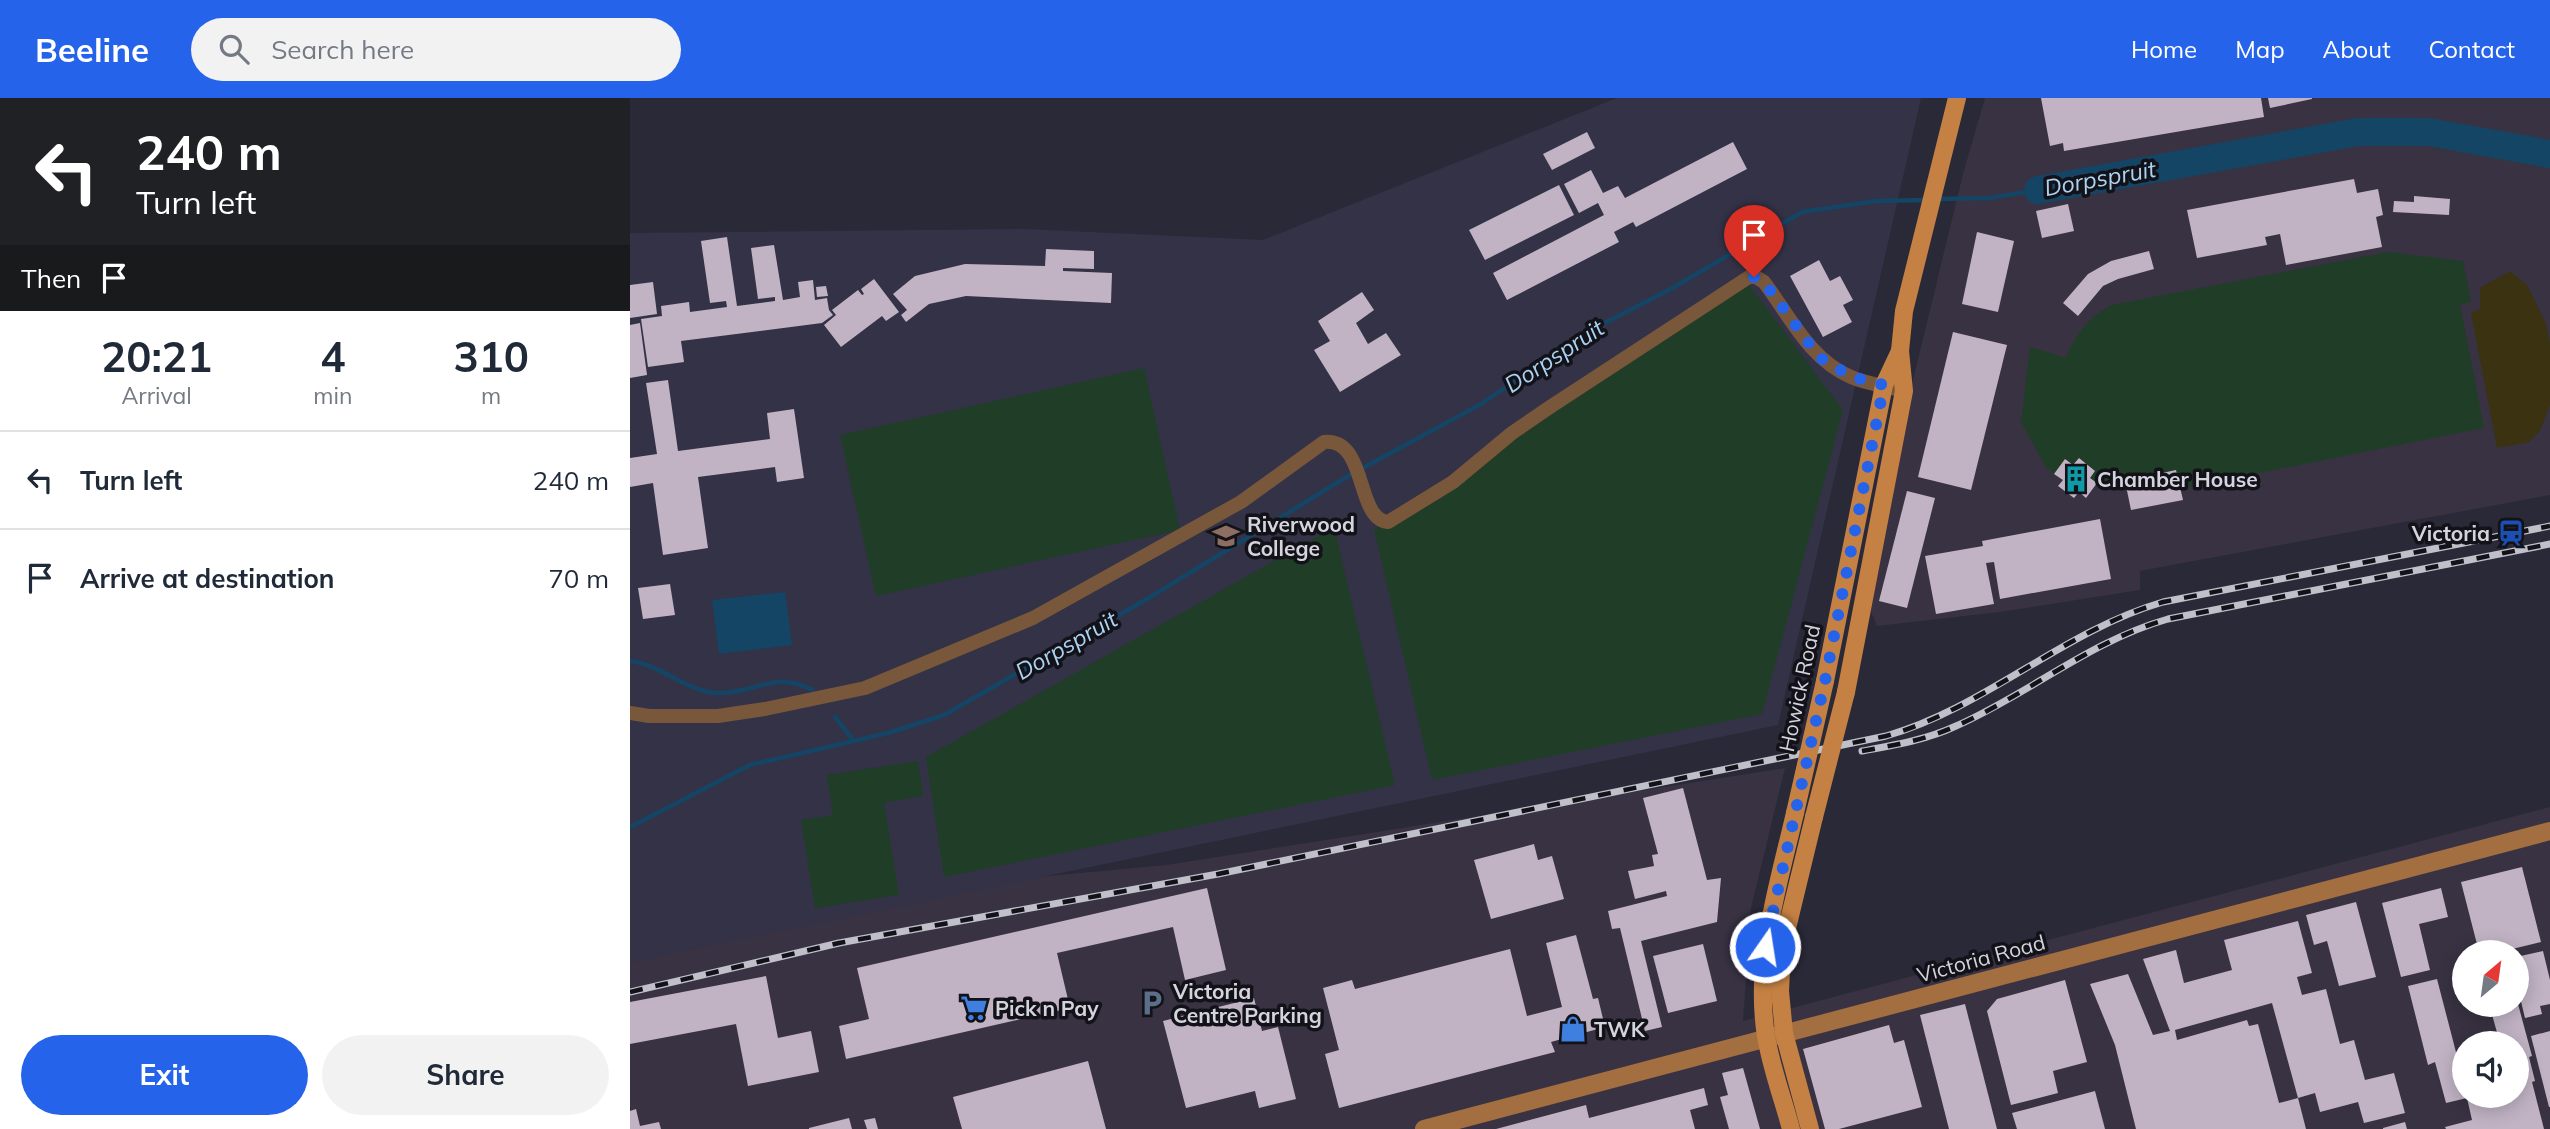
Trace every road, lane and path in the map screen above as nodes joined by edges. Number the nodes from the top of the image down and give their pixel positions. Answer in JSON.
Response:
{"nodes":[{"id":1,"x":1957,"y":98,"type":"edge"},
{"id":2,"x":1900,"y":351,"type":"junction"},
{"id":3,"x":1884,"y":385,"type":"junction"},
{"id":4,"x":1904,"y":391,"type":"junction"},
{"id":5,"x":630,"y":713,"type":"edge"},
{"id":6,"x":2550,"y":831,"type":"edge"},
{"id":7,"x":1775,"y":1035,"type":"junction"},
{"id":8,"x":1424,"y":1129,"type":"edge"},
{"id":9,"x":1791,"y":1129,"type":"edge"},
{"id":10,"x":1810,"y":1129,"type":"edge"}],
"edges":[{"from":1,"to":2,"type":"main road","name":"Howick Road"},
{"from":2,"to":3,"type":"main road","name":"Howick Road"},
{"from":2,"to":4,"type":"main road","name":"Howick Road"},
{"from":3,"to":4,"type":"street"},
{"from":3,"to":5,"type":"street"},
{"from":3,"to":7,"type":"main road","name":"Howick Road","bridge":true},
{"from":4,"to":7,"type":"main road","name":"Howick Road","bridge":true},
{"from":6,"to":7,"type":"main road","name":"Victoria Road"},
{"from":7,"to":8,"type":"main road","name":"Victoria Road"},
{"from":7,"to":9,"type":"main road"},
{"from":7,"to":10,"type":"main road"}]}
